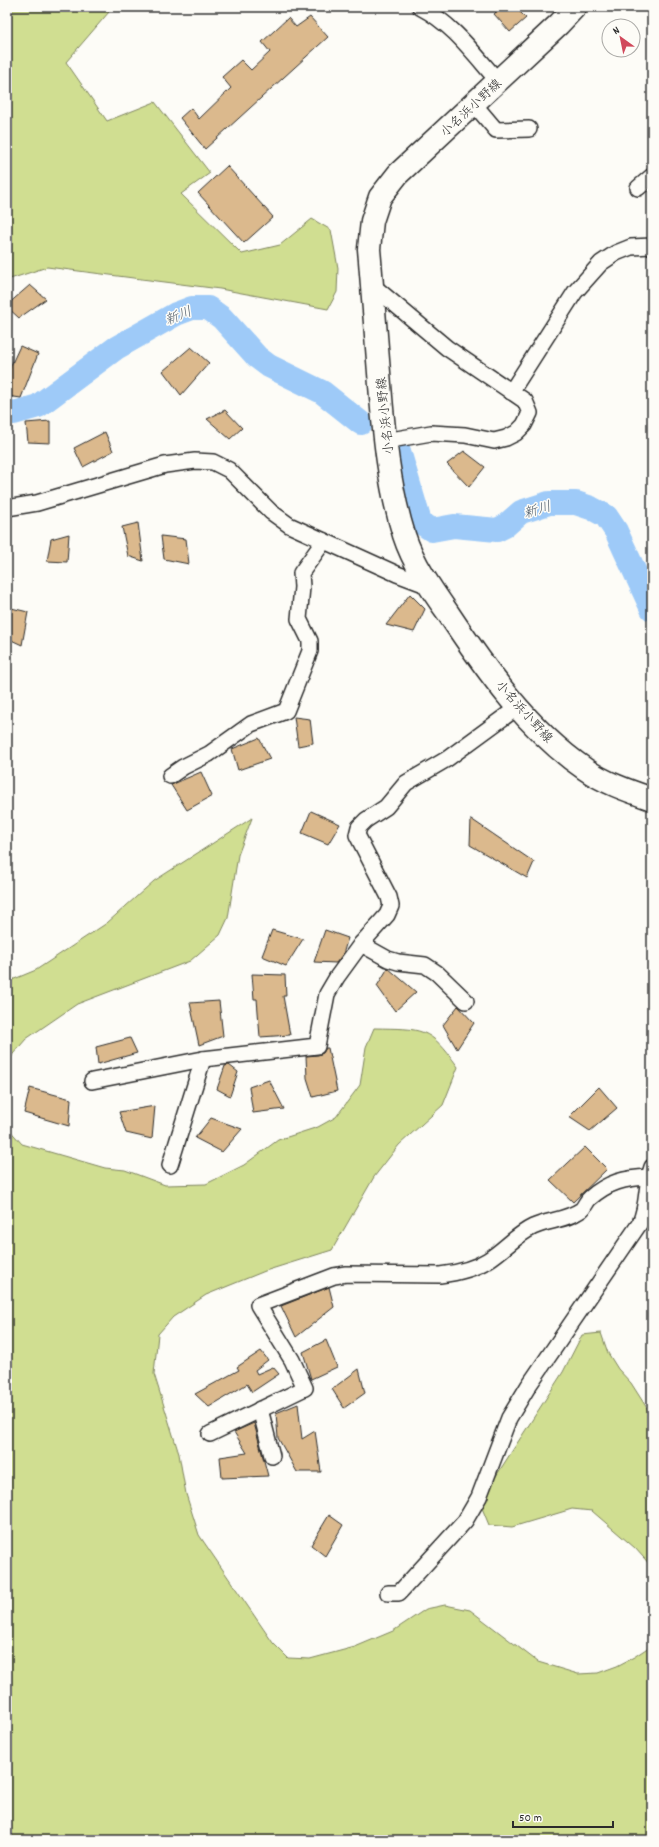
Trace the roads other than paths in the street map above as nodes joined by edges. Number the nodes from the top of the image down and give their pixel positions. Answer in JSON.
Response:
{"nodes":[{"id":1,"x":420,"y":7,"type":"edge"},
{"id":2,"x":575,"y":7,"type":"edge"},
{"id":3,"x":498,"y":81,"type":"junction"},
{"id":4,"x":474,"y":104,"type":"junction"},
{"id":5,"x":529,"y":129,"type":"dead end"},
{"id":6,"x":652,"y":176,"type":"edge"},
{"id":7,"x":638,"y":188,"type":"dead end"},
{"id":8,"x":652,"y":246,"type":"edge"},
{"id":9,"x":372,"y":285,"type":"junction"},
{"id":10,"x":511,"y":392,"type":"junction"},
{"id":11,"x":385,"y":440,"type":"junction"},
{"id":12,"x":7,"y":508,"type":"edge"},
{"id":13,"x":324,"y":541,"type":"junction"},
{"id":14,"x":429,"y":586,"type":"junction"},
{"id":15,"x":518,"y":707,"type":"junction"},
{"id":16,"x":170,"y":776,"type":"dead end"},
{"id":17,"x":652,"y":799,"type":"edge"},
{"id":18,"x":361,"y":944,"type":"junction"},
{"id":19,"x":466,"y":1000,"type":"dead end"},
{"id":20,"x":203,"y":1059,"type":"junction"},
{"id":21,"x":92,"y":1081,"type":"dead end"},
{"id":22,"x":170,"y":1165,"type":"dead end"},
{"id":23,"x":650,"y":1172,"type":"edge"},
{"id":24,"x":260,"y":1409,"type":"junction"},
{"id":25,"x":210,"y":1434,"type":"dead end"},
{"id":26,"x":272,"y":1456,"type":"dead end"},
{"id":27,"x":388,"y":1593,"type":"dead end"}],
"edges":[{"from":1,"to":3,"type":"street"},
{"from":2,"to":3,"type":"main road","name":"小名浜小野線"},
{"from":3,"to":4,"type":"main road","name":"小名浜小野線"},
{"from":4,"to":5,"type":"street"},
{"from":4,"to":9,"type":"main road","name":"小名浜小野線"},
{"from":6,"to":7,"type":"street"},
{"from":8,"to":10,"type":"street"},
{"from":9,"to":10,"type":"street"},
{"from":9,"to":11,"type":"main road","name":"小名浜小野線"},
{"from":10,"to":11,"type":"street"},
{"from":11,"to":14,"type":"main road","name":"小名浜小野線"},
{"from":12,"to":13,"type":"street"},
{"from":13,"to":14,"type":"street"},
{"from":13,"to":16,"type":"street"},
{"from":14,"to":15,"type":"main road","name":"小名浜小野線"},
{"from":15,"to":17,"type":"main road","name":"小名浜小野線"},
{"from":15,"to":18,"type":"street"},
{"from":18,"to":19,"type":"street"},
{"from":18,"to":20,"type":"street"},
{"from":20,"to":21,"type":"street"},
{"from":20,"to":22,"type":"street"},
{"from":23,"to":24,"type":"street"},
{"from":23,"to":27,"type":"street"},
{"from":24,"to":25,"type":"street"},
{"from":24,"to":26,"type":"street"}]}
